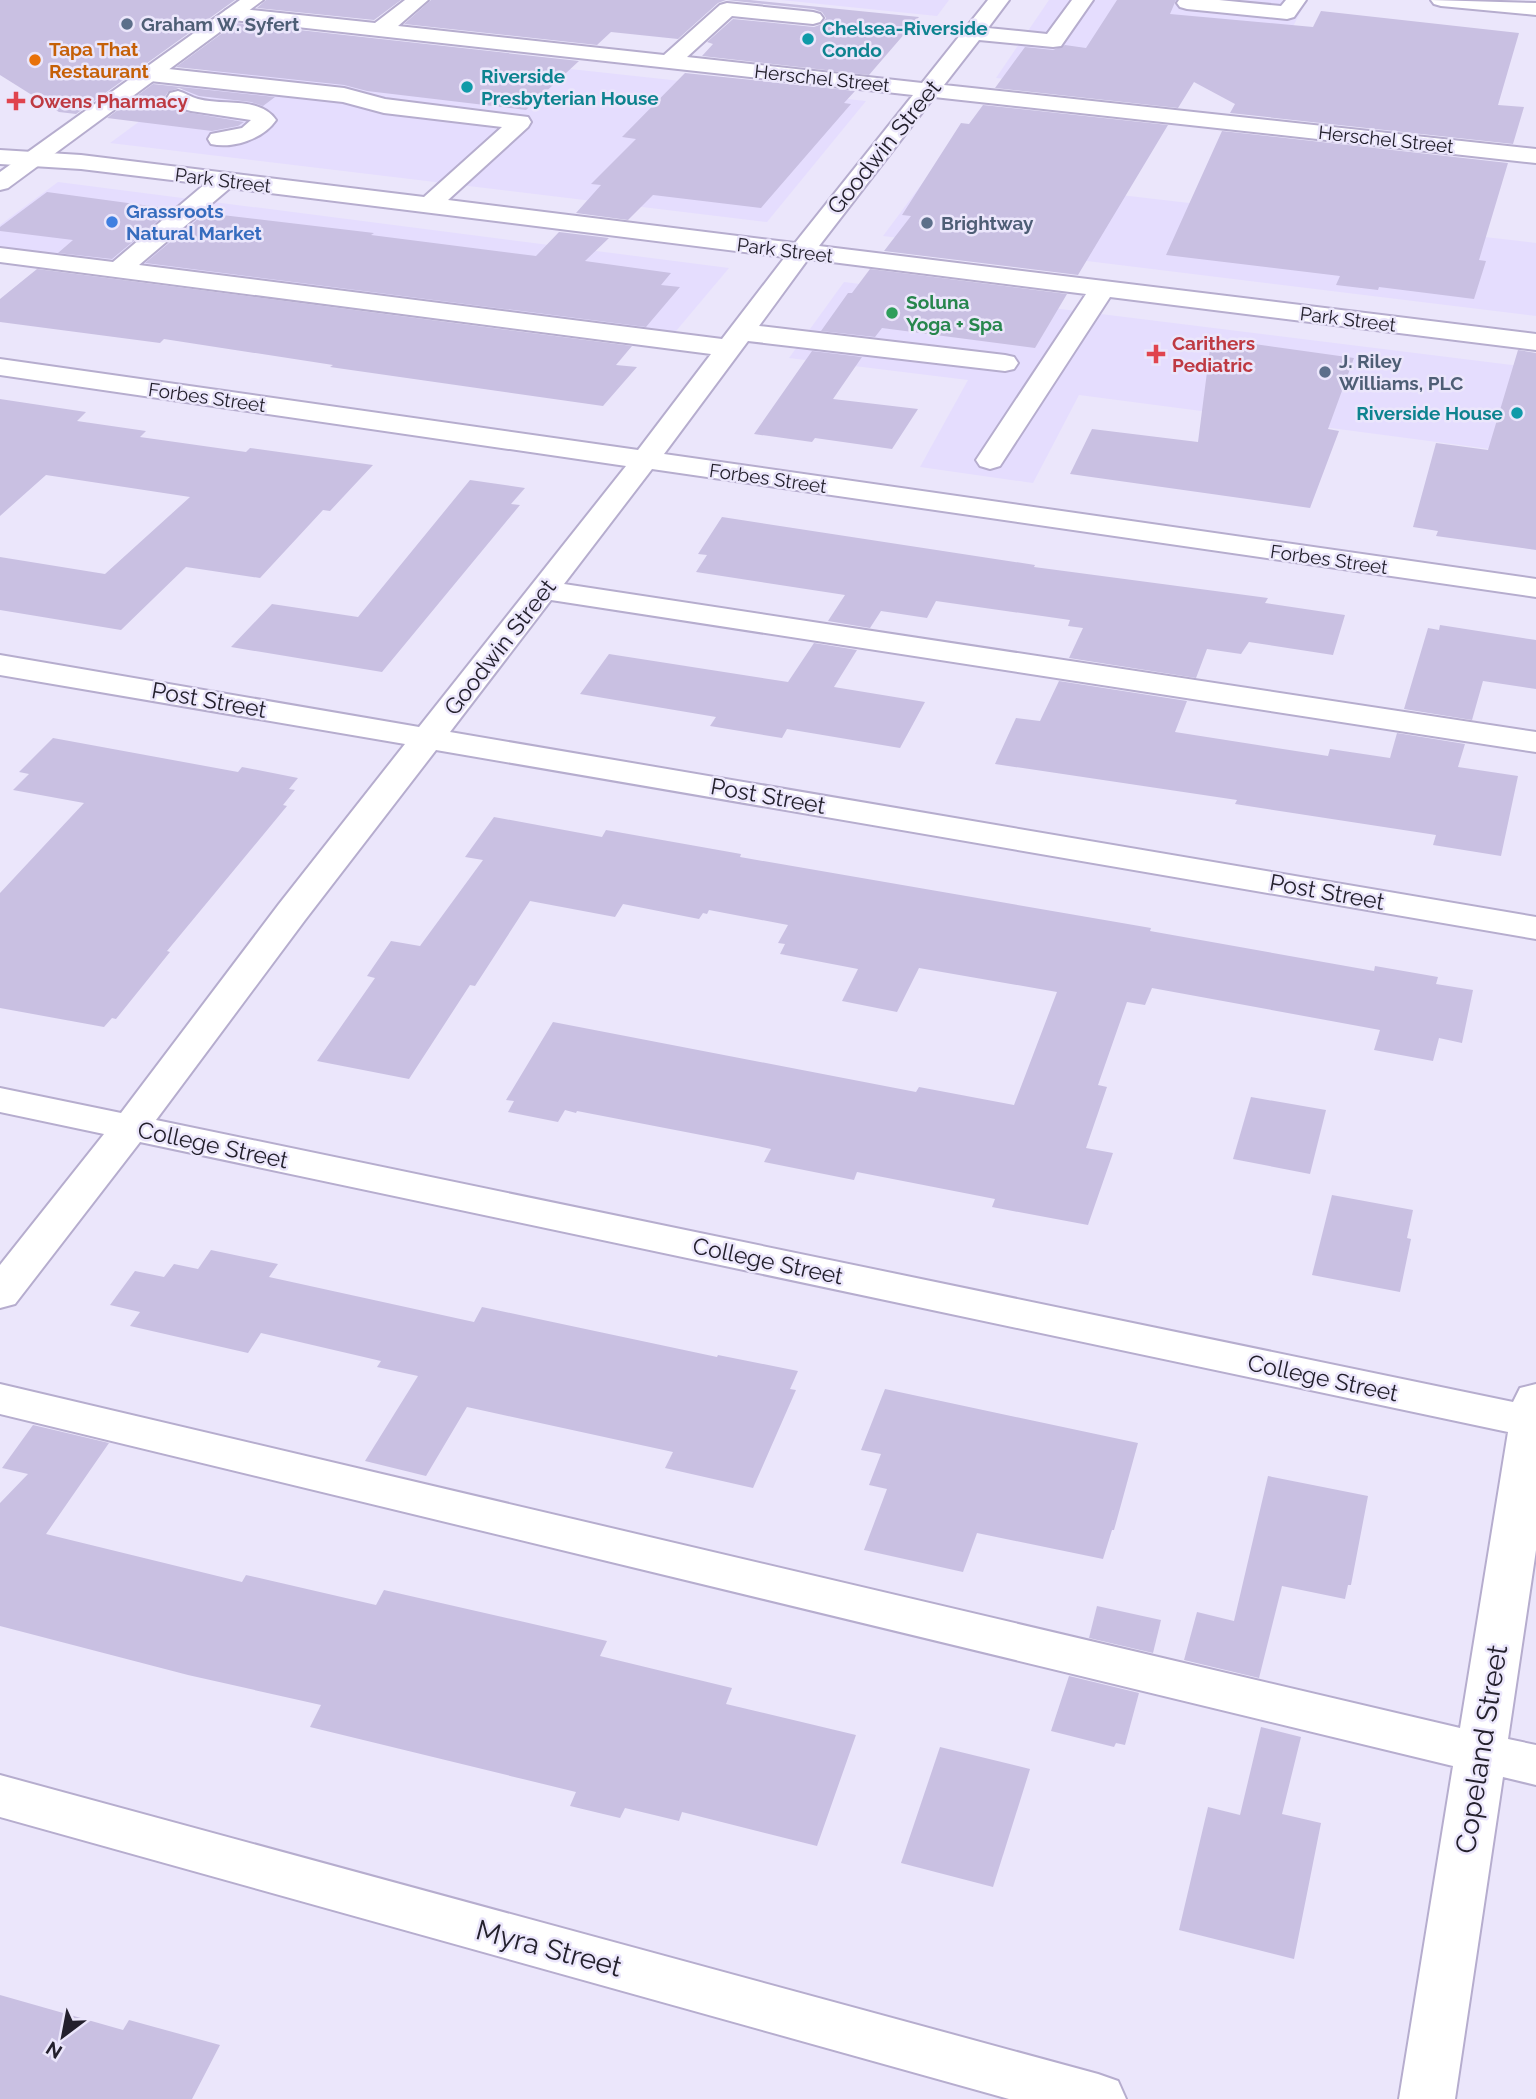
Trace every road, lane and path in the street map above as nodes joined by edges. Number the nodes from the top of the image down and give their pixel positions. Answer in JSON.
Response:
{"nodes":[{"id":1,"x":253,"y":0,"type":"edge"},
{"id":2,"x":418,"y":0,"type":"edge"},
{"id":3,"x":999,"y":0,"type":"edge"},
{"id":4,"x":1083,"y":0,"type":"edge"},
{"id":5,"x":1189,"y":0,"type":"edge"},
{"id":6,"x":1296,"y":0,"type":"edge"},
{"id":7,"x":1441,"y":0,"type":"edge"},
{"id":8,"x":1508,"y":3,"type":"edge"},
{"id":9,"x":1536,"y":9,"type":"edge"},
{"id":10,"x":233,"y":14,"type":"junction"},
{"id":11,"x":813,"y":18,"type":"dead end"},
{"id":12,"x":379,"y":30,"type":"junction"},
{"id":13,"x":974,"y":33,"type":"junction"},
{"id":14,"x":670,"y":61,"type":"junction"},
{"id":15,"x":150,"y":74,"type":"junction"},
{"id":16,"x":1099,"y":85,"type":"dead end"},
{"id":17,"x":930,"y":90,"type":"junction"},
{"id":18,"x":178,"y":98,"type":"dead end"},
{"id":19,"x":1085,"y":106,"type":"junction"},
{"id":20,"x":219,"y":139,"type":"dead end"},
{"id":21,"x":253,"y":144,"type":"dead end"},
{"id":22,"x":0,"y":145,"type":"edge"},
{"id":23,"x":1536,"y":156,"type":"edge"},
{"id":24,"x":0,"y":157,"type":"edge"},
{"id":25,"x":35,"y":157,"type":"junction"},
{"id":26,"x":214,"y":179,"type":"junction"},
{"id":27,"x":0,"y":183,"type":"edge"},
{"id":28,"x":429,"y":205,"type":"junction"},
{"id":29,"x":803,"y":252,"type":"junction"},
{"id":30,"x":0,"y":255,"type":"edge"},
{"id":31,"x":118,"y":270,"type":"junction"},
{"id":32,"x":1102,"y":289,"type":"junction"},
{"id":33,"x":736,"y":340,"type":"junction"},
{"id":34,"x":1536,"y":342,"type":"edge"},
{"id":35,"x":1004,"y":363,"type":"dead end"},
{"id":36,"x":0,"y":367,"type":"edge"},
{"id":37,"x":990,"y":460,"type":"dead end"},
{"id":38,"x":644,"y":461,"type":"junction"},
{"id":39,"x":1536,"y":588,"type":"edge"},
{"id":40,"x":544,"y":590,"type":"junction"},
{"id":41,"x":0,"y":665,"type":"edge"},
{"id":42,"x":429,"y":738,"type":"junction"},
{"id":43,"x":1536,"y":742,"type":"edge"},
{"id":44,"x":1536,"y":928,"type":"edge"},
{"id":45,"x":0,"y":1100,"type":"edge"},
{"id":46,"x":131,"y":1127,"type":"junction"},
{"id":47,"x":0,"y":1294,"type":"edge"},
{"id":48,"x":0,"y":1399,"type":"edge"},
{"id":49,"x":1535,"y":1414,"type":"edge"},
{"id":50,"x":1481,"y":1751,"type":"junction"},
{"id":51,"x":1536,"y":1765,"type":"edge"},
{"id":52,"x":0,"y":1796,"type":"edge"},
{"id":53,"x":1098,"y":2099,"type":"edge"},
{"id":54,"x":1427,"y":2099,"type":"edge"}],
"edges":[{"from":1,"to":10,"type":"street"},
{"from":2,"to":12,"type":"street"},
{"from":3,"to":13,"type":"street","name":"Goodwin Street"},
{"from":4,"to":13,"type":"street"},
{"from":5,"to":6,"type":"street"},
{"from":7,"to":8,"type":"street"},
{"from":8,"to":9,"type":"street"},
{"from":10,"to":12,"type":"street","name":"Herschel Street"},
{"from":10,"to":15,"type":"street"},
{"from":11,"to":14,"type":"street"},
{"from":12,"to":14,"type":"street","name":"Herschel Street"},
{"from":13,"to":17,"type":"street","name":"Goodwin Street"},
{"from":14,"to":17,"type":"street","name":"Herschel Street"},
{"from":15,"to":25,"type":"street"},
{"from":15,"to":28,"type":"street"},
{"from":16,"to":19,"type":"street"},
{"from":17,"to":19,"type":"street","name":"Herschel Street"},
{"from":17,"to":29,"type":"street","name":"Goodwin Street"},
{"from":18,"to":20,"type":"street"},
{"from":19,"to":23,"type":"street","name":"Herschel Street"},
{"from":21,"to":26,"type":"street"},
{"from":22,"to":25,"type":"street","name":"Park Street"},
{"from":24,"to":25,"type":"street","name":"Park Street"},
{"from":25,"to":26,"type":"street","name":"Park Street"},
{"from":25,"to":27,"type":"street"},
{"from":26,"to":28,"type":"street","name":"Park Street"},
{"from":26,"to":31,"type":"street"},
{"from":28,"to":29,"type":"street","name":"Park Street"},
{"from":29,"to":32,"type":"street","name":"Park Street"},
{"from":29,"to":33,"type":"street","name":"Goodwin Street"},
{"from":30,"to":31,"type":"street"},
{"from":31,"to":33,"type":"street"},
{"from":32,"to":34,"type":"street","name":"Park Street"},
{"from":32,"to":37,"type":"street"},
{"from":33,"to":35,"type":"street"},
{"from":33,"to":38,"type":"street","name":"Goodwin Street"},
{"from":36,"to":38,"type":"street","name":"Forbes Street"},
{"from":38,"to":39,"type":"street","name":"Forbes Street"},
{"from":38,"to":40,"type":"street","name":"Goodwin Street"},
{"from":40,"to":42,"type":"street","name":"Goodwin Street"},
{"from":40,"to":43,"type":"street"},
{"from":41,"to":42,"type":"street","name":"Post Street"},
{"from":42,"to":44,"type":"street","name":"Post Street"},
{"from":42,"to":46,"type":"street","name":"Goodwin Street"},
{"from":45,"to":46,"type":"street","name":"College Street"},
{"from":46,"to":47,"type":"street","name":"Goodwin Street"},
{"from":46,"to":49,"type":"street","name":"College Street"},
{"from":48,"to":50,"type":"street"},
{"from":49,"to":50,"type":"street","name":"Copeland Street"},
{"from":50,"to":51,"type":"street"},
{"from":50,"to":54,"type":"street","name":"Copeland Street"},
{"from":52,"to":53,"type":"street","name":"Myra Street"}]}
